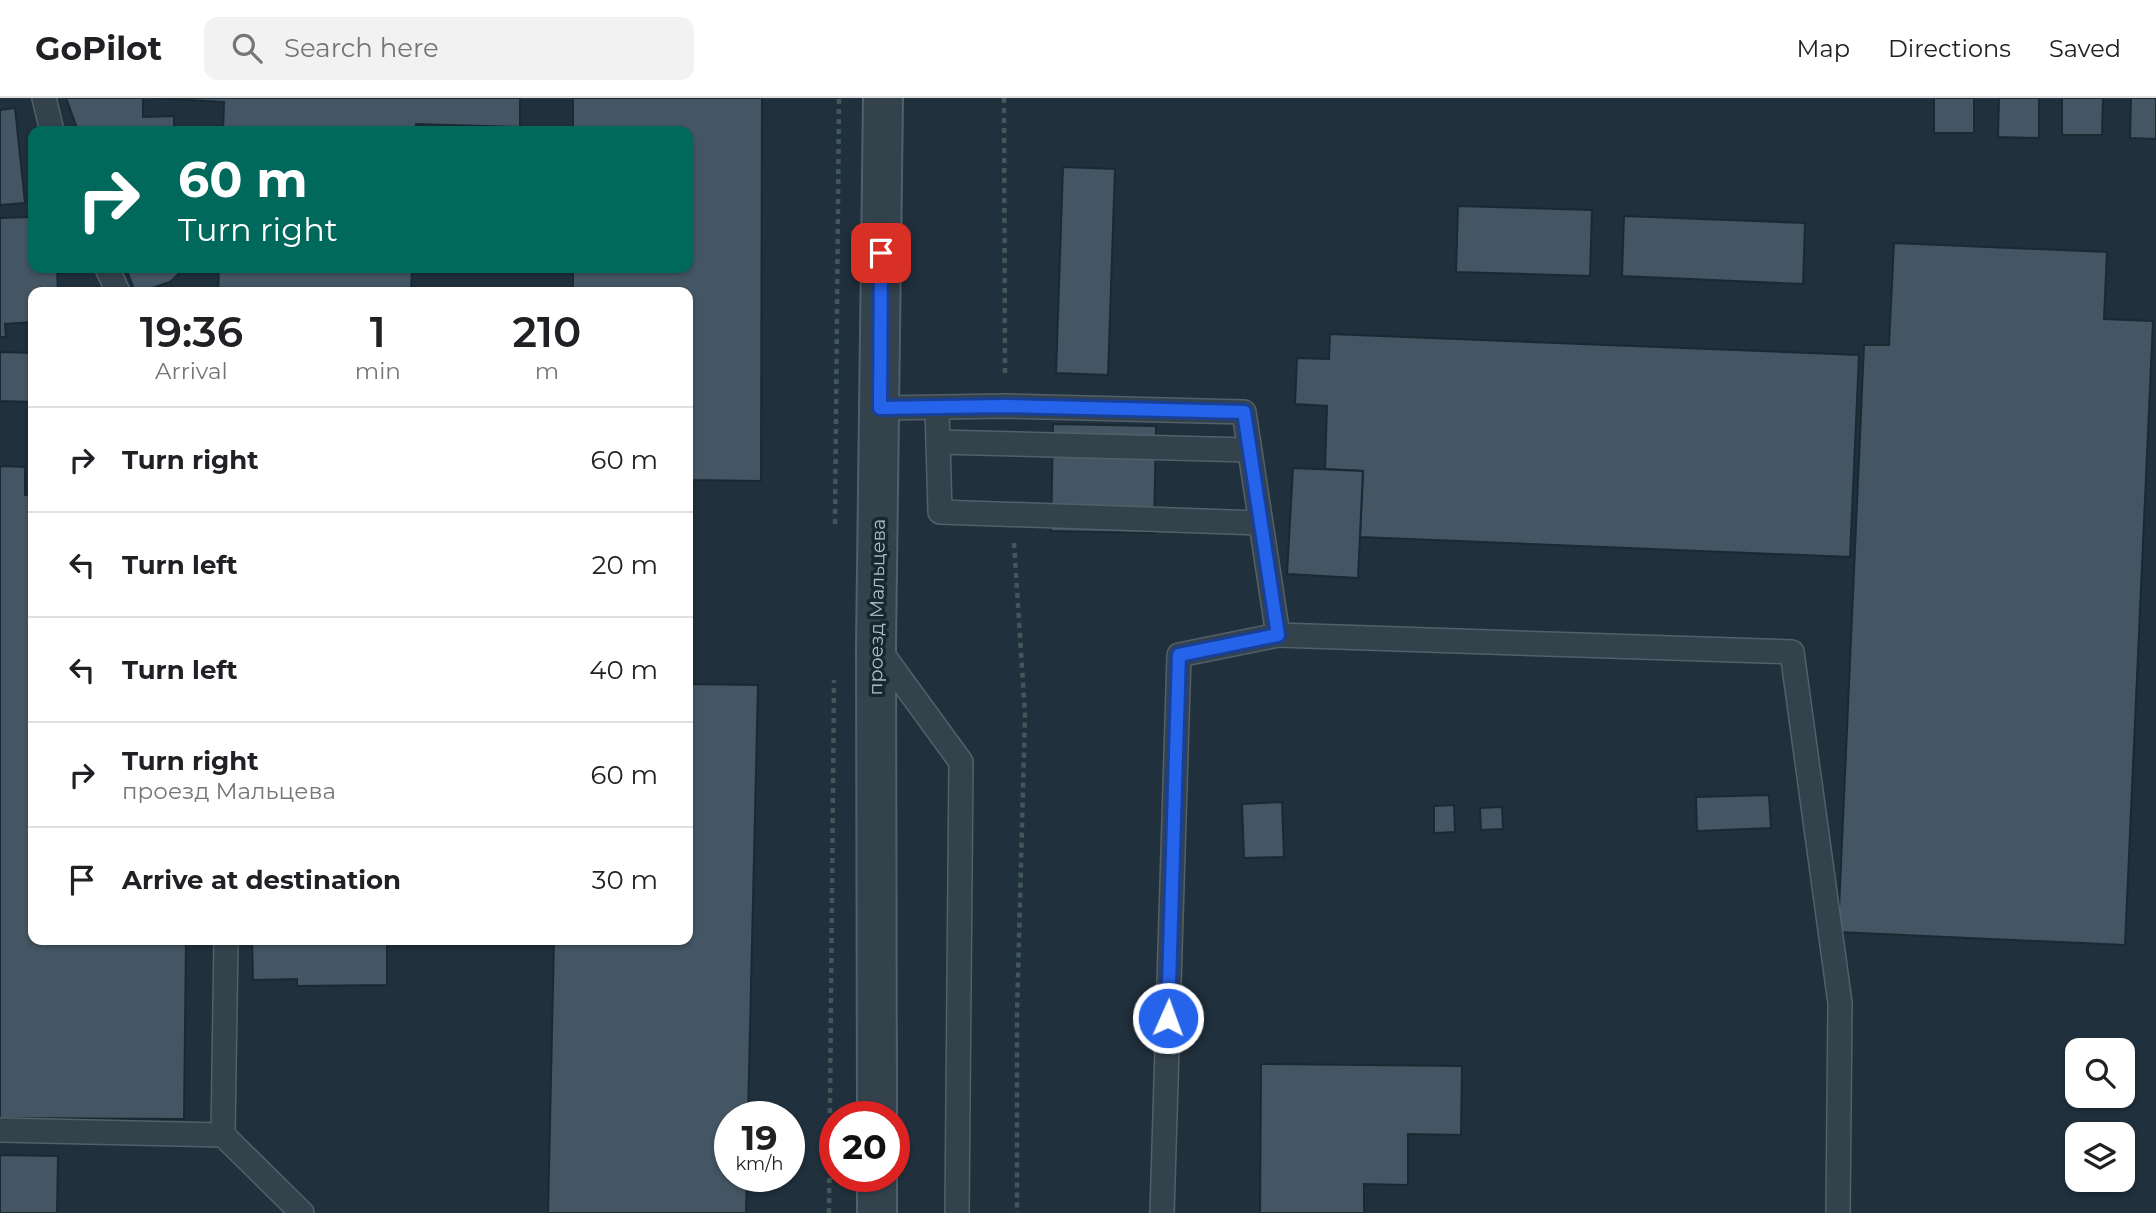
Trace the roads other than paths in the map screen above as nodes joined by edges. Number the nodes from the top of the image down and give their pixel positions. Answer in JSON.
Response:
{"nodes":[{"id":1,"x":44,"y":98,"type":"edge"},
{"id":2,"x":883,"y":98,"type":"edge"},
{"id":3,"x":51,"y":126,"type":"edge"},
{"id":4,"x":937,"y":407,"type":"junction"},
{"id":5,"x":880,"y":408,"type":"junction"},
{"id":6,"x":938,"y":442,"type":"junction"},
{"id":7,"x":1249,"y":450,"type":"junction"},
{"id":8,"x":1260,"y":523,"type":"junction"},
{"id":9,"x":1278,"y":635,"type":"junction"},
{"id":10,"x":876,"y":646,"type":"junction"},
{"id":11,"x":226,"y":945,"type":"edge"},
{"id":12,"x":877,"y":1101,"type":"edge"},
{"id":13,"x":0,"y":1130,"type":"edge"},
{"id":14,"x":223,"y":1135,"type":"junction"},
{"id":15,"x":877,"y":1192,"type":"edge"},
{"id":16,"x":302,"y":1213,"type":"edge"},
{"id":17,"x":877,"y":1213,"type":"edge"},
{"id":18,"x":957,"y":1213,"type":"edge"},
{"id":19,"x":1162,"y":1213,"type":"edge"},
{"id":20,"x":1838,"y":1213,"type":"edge"}],
"edges":[{"from":1,"to":3,"type":"lane"},
{"from":2,"to":5,"type":"street","name":"проезд Мальцева"},
{"from":4,"to":5,"type":"lane"},
{"from":4,"to":6,"type":"lane"},
{"from":4,"to":7,"type":"lane"},
{"from":5,"to":10,"type":"street","name":"проезд Мальцева"},
{"from":6,"to":7,"type":"lane"},
{"from":6,"to":8,"type":"lane"},
{"from":7,"to":8,"type":"lane"},
{"from":8,"to":9,"type":"lane"},
{"from":9,"to":19,"type":"lane"},
{"from":9,"to":20,"type":"lane"},
{"from":10,"to":12,"type":"street","name":"проезд Мальцева"},
{"from":10,"to":18,"type":"lane"},
{"from":11,"to":14,"type":"lane"},
{"from":13,"to":14,"type":"lane"},
{"from":14,"to":16,"type":"lane"},
{"from":15,"to":17,"type":"street"}]}
